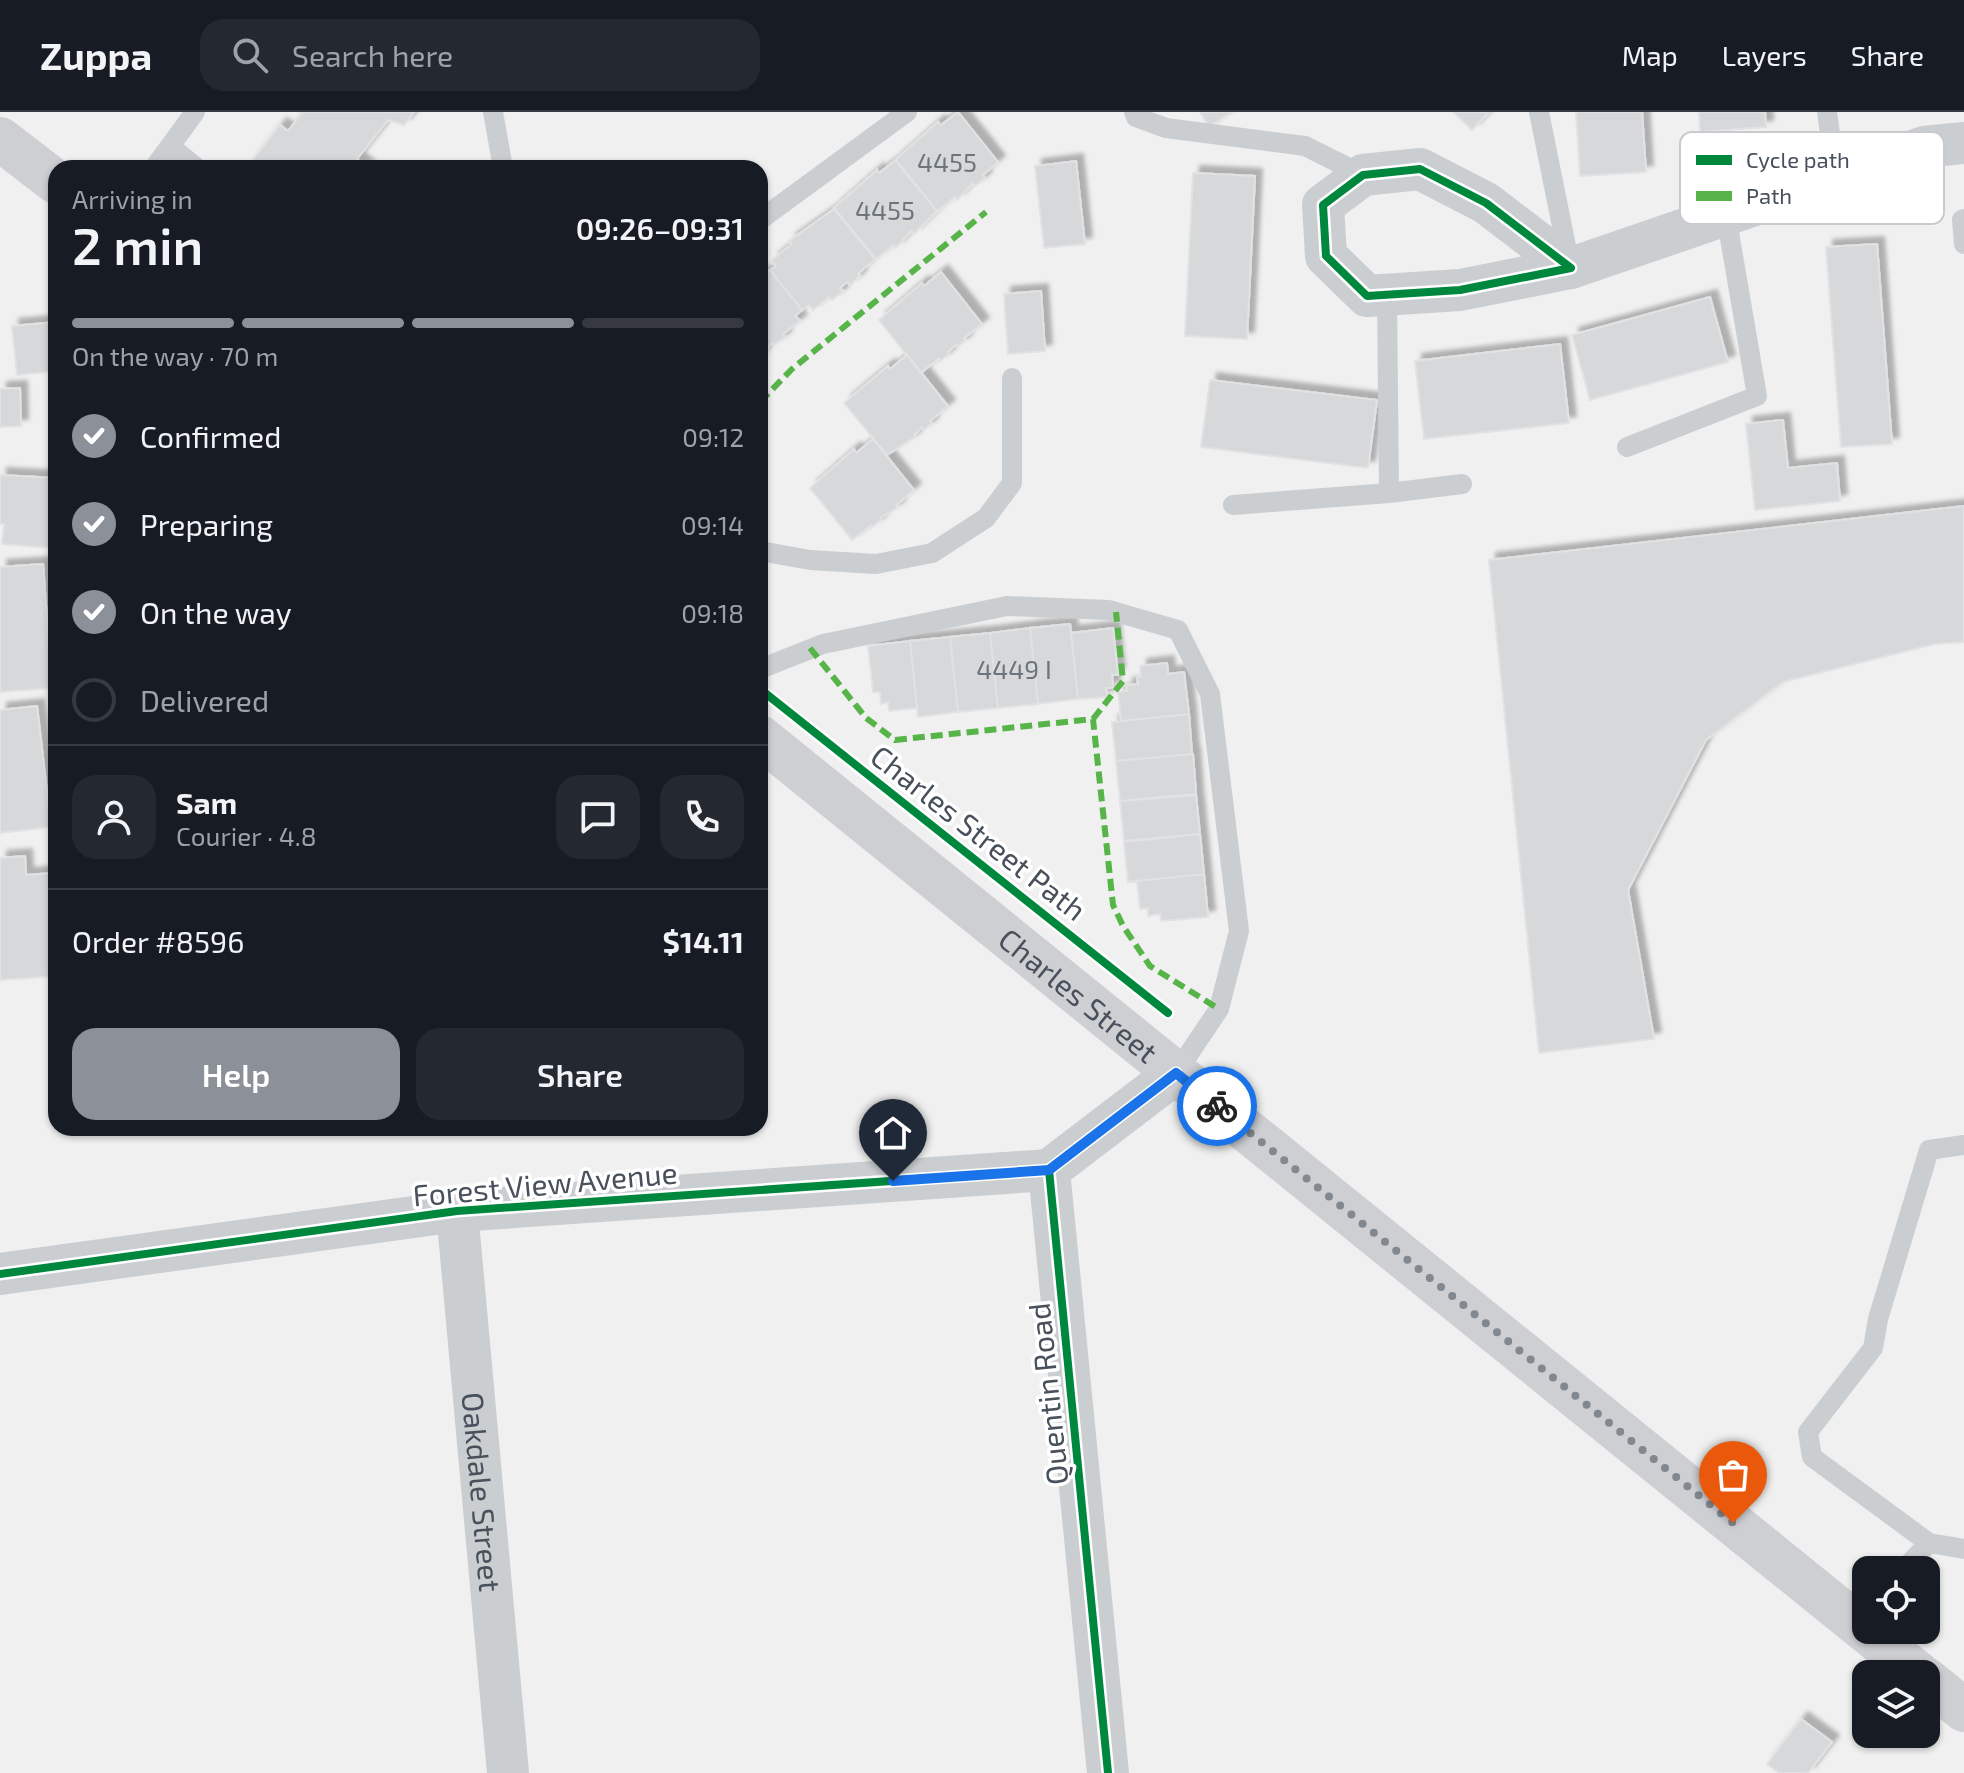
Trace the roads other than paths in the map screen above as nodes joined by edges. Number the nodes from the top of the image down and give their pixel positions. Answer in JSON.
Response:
{"nodes":[{"id":1,"x":195,"y":112,"type":"edge"},
{"id":2,"x":493,"y":112,"type":"edge"},
{"id":3,"x":907,"y":112,"type":"edge"},
{"id":4,"x":1134,"y":112,"type":"edge"},
{"id":5,"x":1539,"y":112,"type":"edge"},
{"id":6,"x":1827,"y":112,"type":"edge"},
{"id":7,"x":1830,"y":132,"type":"edge"},
{"id":8,"x":0,"y":139,"type":"edge"},
{"id":9,"x":1964,"y":143,"type":"edge"},
{"id":10,"x":1944,"y":145,"type":"edge"},
{"id":11,"x":170,"y":146,"type":"junction"},
{"id":12,"x":160,"y":160,"type":"edge"},
{"id":13,"x":187,"y":160,"type":"edge"},
{"id":14,"x":502,"y":160,"type":"edge"},
{"id":15,"x":1363,"y":175,"type":"junction"},
{"id":16,"x":48,"y":176,"type":"edge"},
{"id":17,"x":768,"y":214,"type":"edge"},
{"id":18,"x":1964,"y":219,"type":"edge"},
{"id":19,"x":1700,"y":224,"type":"edge"},
{"id":20,"x":1728,"y":224,"type":"edge"},
{"id":21,"x":1964,"y":244,"type":"edge"},
{"id":22,"x":1571,"y":268,"type":"junction"},
{"id":23,"x":1387,"y":295,"type":"junction"},
{"id":24,"x":1012,"y":378,"type":"dead end"},
{"id":25,"x":1627,"y":447,"type":"dead end"},
{"id":26,"x":1462,"y":484,"type":"dead end"},
{"id":27,"x":1389,"y":493,"type":"junction"},
{"id":28,"x":1233,"y":505,"type":"dead end"},
{"id":29,"x":768,"y":552,"type":"edge"},
{"id":30,"x":768,"y":666,"type":"edge"},
{"id":31,"x":768,"y":743,"type":"edge"},
{"id":32,"x":1176,"y":1073,"type":"junction"},
{"id":33,"x":1964,"y":1145,"type":"edge"},
{"id":34,"x":1049,"y":1170,"type":"junction"},
{"id":35,"x":457,"y":1211,"type":"junction"},
{"id":36,"x":0,"y":1274,"type":"edge"},
{"id":37,"x":1929,"y":1543,"type":"junction"},
{"id":38,"x":1964,"y":1549,"type":"edge"},
{"id":39,"x":1916,"y":1556,"type":"edge"},
{"id":40,"x":1852,"y":1609,"type":"edge"},
{"id":41,"x":1889,"y":1644,"type":"edge"},
{"id":42,"x":1905,"y":1660,"type":"edge"},
{"id":43,"x":1940,"y":1690,"type":"edge"},
{"id":44,"x":1964,"y":1710,"type":"edge"},
{"id":45,"x":508,"y":1773,"type":"edge"},
{"id":46,"x":1108,"y":1773,"type":"edge"}],
"edges":[{"from":1,"to":11,"type":"lane"},
{"from":2,"to":14,"type":"lane"},
{"from":3,"to":17,"type":"lane"},
{"from":4,"to":15,"type":"lane"},
{"from":5,"to":22,"type":"lane"},
{"from":6,"to":7,"type":"lane"},
{"from":8,"to":16,"type":"main road"},
{"from":9,"to":10,"type":"street"},
{"from":11,"to":12,"type":"lane"},
{"from":11,"to":13,"type":"lane"},
{"from":15,"to":22,"type":"street"},
{"from":15,"to":23,"type":"street"},
{"from":18,"to":21,"type":"lane"},
{"from":19,"to":22,"type":"street"},
{"from":20,"to":25,"type":"lane"},
{"from":22,"to":23,"type":"street"},
{"from":23,"to":27,"type":"lane"},
{"from":24,"to":29,"type":"lane"},
{"from":26,"to":27,"type":"lane"},
{"from":27,"to":28,"type":"lane"},
{"from":30,"to":32,"type":"lane"},
{"from":31,"to":32,"type":"main road","name":"Charles Street"},
{"from":32,"to":34,"type":"street"},
{"from":32,"to":40,"type":"main road","name":"Charles Street"},
{"from":33,"to":37,"type":"lane"},
{"from":34,"to":35,"type":"street","name":"Forest View Avenue"},
{"from":34,"to":46,"type":"street","name":"Quentin Road"},
{"from":35,"to":36,"type":"street","name":"Forest View Avenue"},
{"from":35,"to":45,"type":"street","name":"Oakdale Street"},
{"from":37,"to":38,"type":"lane"},
{"from":37,"to":39,"type":"lane"},
{"from":41,"to":42,"type":"main road","name":"Charles Street"},
{"from":43,"to":44,"type":"main road"}]}
